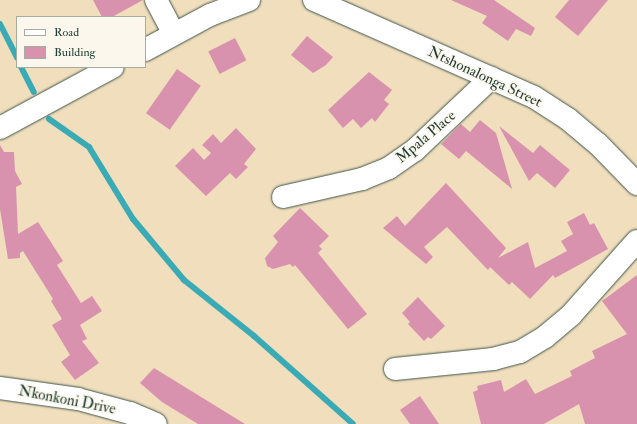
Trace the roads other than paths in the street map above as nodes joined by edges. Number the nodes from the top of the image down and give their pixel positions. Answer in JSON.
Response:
{"nodes":[{"id":1,"x":156,"y":0,"type":"edge"},
{"id":2,"x":250,"y":0,"type":"edge"},
{"id":3,"x":314,"y":0,"type":"edge"},
{"id":4,"x":174,"y":34,"type":"junction"},
{"id":5,"x":146,"y":49,"type":"edge"},
{"id":6,"x":111,"y":68,"type":"edge"},
{"id":7,"x":491,"y":78,"type":"junction"},
{"id":8,"x":0,"y":128,"type":"edge"},
{"id":9,"x":637,"y":184,"type":"edge"},
{"id":10,"x":283,"y":197,"type":"dead end"},
{"id":11,"x":637,"y":241,"type":"edge"},
{"id":12,"x":395,"y":369,"type":"dead end"},
{"id":13,"x":0,"y":388,"type":"edge"},
{"id":14,"x":156,"y":424,"type":"edge"}],
"edges":[{"from":1,"to":4,"type":"street"},
{"from":2,"to":4,"type":"street"},
{"from":3,"to":7,"type":"street","name":"Ntshonalonga Street"},
{"from":4,"to":5,"type":"street"},
{"from":6,"to":8,"type":"street"},
{"from":7,"to":9,"type":"street","name":"Ntshonalonga Street"},
{"from":7,"to":10,"type":"street","name":"Mpala Place"},
{"from":11,"to":12,"type":"street"},
{"from":13,"to":14,"type":"street","name":"Nkonkoni Drive"}]}
